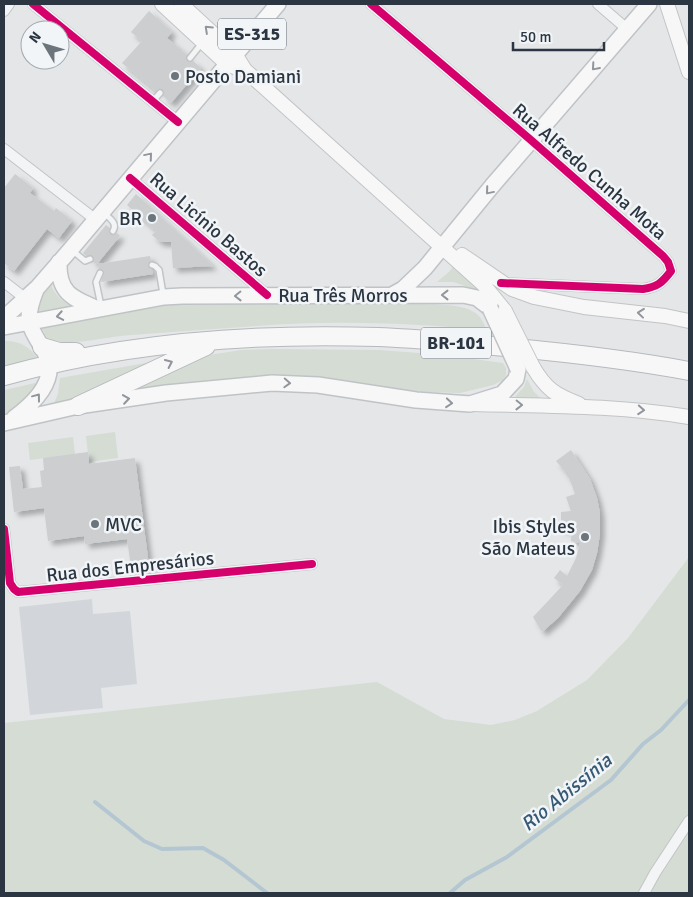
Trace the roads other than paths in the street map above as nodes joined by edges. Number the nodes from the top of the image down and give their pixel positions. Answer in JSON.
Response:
{"nodes":[{"id":1,"x":9,"y":4,"type":"edge"},
{"id":2,"x":33,"y":4,"type":"edge"},
{"id":3,"x":163,"y":4,"type":"edge"},
{"id":4,"x":181,"y":4,"type":"edge"},
{"id":5,"x":278,"y":4,"type":"edge"},
{"id":6,"x":371,"y":4,"type":"edge"},
{"id":7,"x":598,"y":4,"type":"edge"},
{"id":8,"x":649,"y":4,"type":"edge"},
{"id":9,"x":667,"y":4,"type":"edge"},
{"id":10,"x":4,"y":11,"type":"edge"},
{"id":11,"x":627,"y":29,"type":"junction"},
{"id":12,"x":203,"y":42,"type":"junction"},
{"id":13,"x":685,"y":43,"type":"edge"},
{"id":14,"x":190,"y":58,"type":"dead end"},
{"id":15,"x":231,"y":59,"type":"junction"},
{"id":16,"x":689,"y":72,"type":"edge"},
{"id":17,"x":178,"y":122,"type":"junction"},
{"id":18,"x":532,"y":140,"type":"junction"},
{"id":19,"x":4,"y":149,"type":"edge"},
{"id":20,"x":130,"y":178,"type":"junction"},
{"id":21,"x":99,"y":216,"type":"junction"},
{"id":22,"x":113,"y":230,"type":"dead end"},
{"id":23,"x":442,"y":247,"type":"junction"},
{"id":24,"x":71,"y":249,"type":"junction"},
{"id":25,"x":90,"y":259,"type":"dead end"},
{"id":26,"x":59,"y":262,"type":"junction"},
{"id":27,"x":152,"y":266,"type":"dead end"},
{"id":28,"x":100,"y":274,"type":"dead end"},
{"id":29,"x":4,"y":282,"type":"edge"},
{"id":30,"x":501,"y":283,"type":"junction"},
{"id":31,"x":267,"y":295,"type":"junction"},
{"id":32,"x":392,"y":295,"type":"junction"},
{"id":33,"x":164,"y":297,"type":"junction"},
{"id":34,"x":29,"y":300,"type":"junction"},
{"id":35,"x":100,"y":309,"type":"junction"},
{"id":36,"x":498,"y":309,"type":"junction"},
{"id":37,"x":4,"y":318,"type":"edge"},
{"id":38,"x":29,"y":321,"type":"junction"},
{"id":39,"x":689,"y":321,"type":"edge"},
{"id":40,"x":4,"y":327,"type":"edge"},
{"id":41,"x":220,"y":340,"type":"junction"},
{"id":42,"x":42,"y":346,"type":"junction"},
{"id":43,"x":116,"y":351,"type":"junction"},
{"id":44,"x":49,"y":363,"type":"junction"},
{"id":45,"x":526,"y":368,"type":"junction"},
{"id":46,"x":689,"y":371,"type":"edge"},
{"id":47,"x":4,"y":376,"type":"edge"},
{"id":48,"x":470,"y":404,"type":"junction"},
{"id":49,"x":78,"y":406,"type":"junction"},
{"id":50,"x":592,"y":408,"type":"junction"},
{"id":51,"x":689,"y":418,"type":"edge"},
{"id":52,"x":7,"y":423,"type":"edge"},
{"id":53,"x":4,"y":530,"type":"edge"},
{"id":54,"x":312,"y":564,"type":"dead end"},
{"id":55,"x":6,"y":569,"type":"edge"},
{"id":56,"x":689,"y":821,"type":"edge"},
{"id":57,"x":644,"y":893,"type":"edge"}],
"edges":[{"from":1,"to":10,"type":"street"},
{"from":2,"to":17,"type":"street"},
{"from":3,"to":12,"type":"main road"},
{"from":15,"to":4,"type":"main road","one_way":true},
{"from":5,"to":15,"type":"main road","number":"ES-315"},
{"from":6,"to":18,"type":"street","name":"Rua Alfredo Cunha Mota"},
{"from":7,"to":11,"type":"street"},
{"from":8,"to":11,"type":"main road"},
{"from":9,"to":13,"type":"main road"},
{"from":11,"to":18,"type":"main road","one_way":true},
{"from":12,"to":14,"type":"lane"},
{"from":12,"to":15,"type":"main road"},
{"from":13,"to":16,"type":"main road"},
{"from":15,"to":17,"type":"main road","number":"ES-315"},
{"from":15,"to":23,"type":"main road"},
{"from":20,"to":17,"type":"main road","number":"ES-315","one_way":true},
{"from":18,"to":23,"type":"main road","one_way":true},
{"from":18,"to":30,"type":"street","name":"Rua Alfredo Cunha Mota"},
{"from":19,"to":21,"type":"street"},
{"from":20,"to":21,"type":"main road","number":"ES-315"},
{"from":20,"to":31,"type":"street","name":"Rua Licínio Bastos"},
{"from":21,"to":22,"type":"lane"},
{"from":21,"to":24,"type":"main road","number":"ES-315"},
{"from":23,"to":30,"type":"main road"},
{"from":23,"to":32,"type":"main road"},
{"from":23,"to":36,"type":"main road"},
{"from":24,"to":25,"type":"lane"},
{"from":24,"to":26,"type":"main road","number":"ES-315"},
{"from":26,"to":34,"type":"main road","number":"ES-315"},
{"from":26,"to":35,"type":"main road"},
{"from":27,"to":33,"type":"lane"},
{"from":28,"to":35,"type":"lane"},
{"from":29,"to":34,"type":"street"},
{"from":39,"to":30,"type":"main road","one_way":true},
{"from":31,"to":32,"type":"main road","name":"Rua Três Morros"},
{"from":31,"to":33,"type":"main road","name":"Rua Três Morros","one_way":true},
{"from":36,"to":32,"type":"main road","name":"Rua Três Morros","one_way":true},
{"from":33,"to":35,"type":"main road","name":"Rua Três Morros"},
{"from":34,"to":37,"type":"main road","number":"ES-315"},
{"from":34,"to":38,"type":"main road","number":"ES-315"},
{"from":35,"to":38,"type":"main road","name":"Rua Três Morros","one_way":true},
{"from":36,"to":45,"type":"main road","bridge":true},
{"from":38,"to":40,"type":"main road","name":"Rua Três Morros"},
{"from":38,"to":42,"type":"main road"},
{"from":40,"to":42,"type":"main road"},
{"from":41,"to":43,"type":"highway","number":"BR-101"},
{"from":41,"to":46,"type":"highway","number":"BR-101"},
{"from":49,"to":41,"type":"highway","one_way":true},
{"from":42,"to":43,"type":"highway"},
{"from":42,"to":44,"type":"main road"},
{"from":43,"to":44,"type":"highway","number":"BR-101"},
{"from":44,"to":47,"type":"highway","number":"BR-101"},
{"from":52,"to":44,"type":"main road","one_way":true},
{"from":45,"to":48,"type":"main road"},
{"from":45,"to":50,"type":"main road"},
{"from":49,"to":48,"type":"main road","one_way":true},
{"from":48,"to":50,"type":"main road","one_way":true},
{"from":49,"to":52,"type":"main road"},
{"from":50,"to":51,"type":"main road","one_way":true},
{"from":53,"to":55,"type":"street","name":"Rua dos Empresários"},
{"from":54,"to":55,"type":"street","name":"Rua dos Empresários"},
{"from":56,"to":57,"type":"street"}]}
